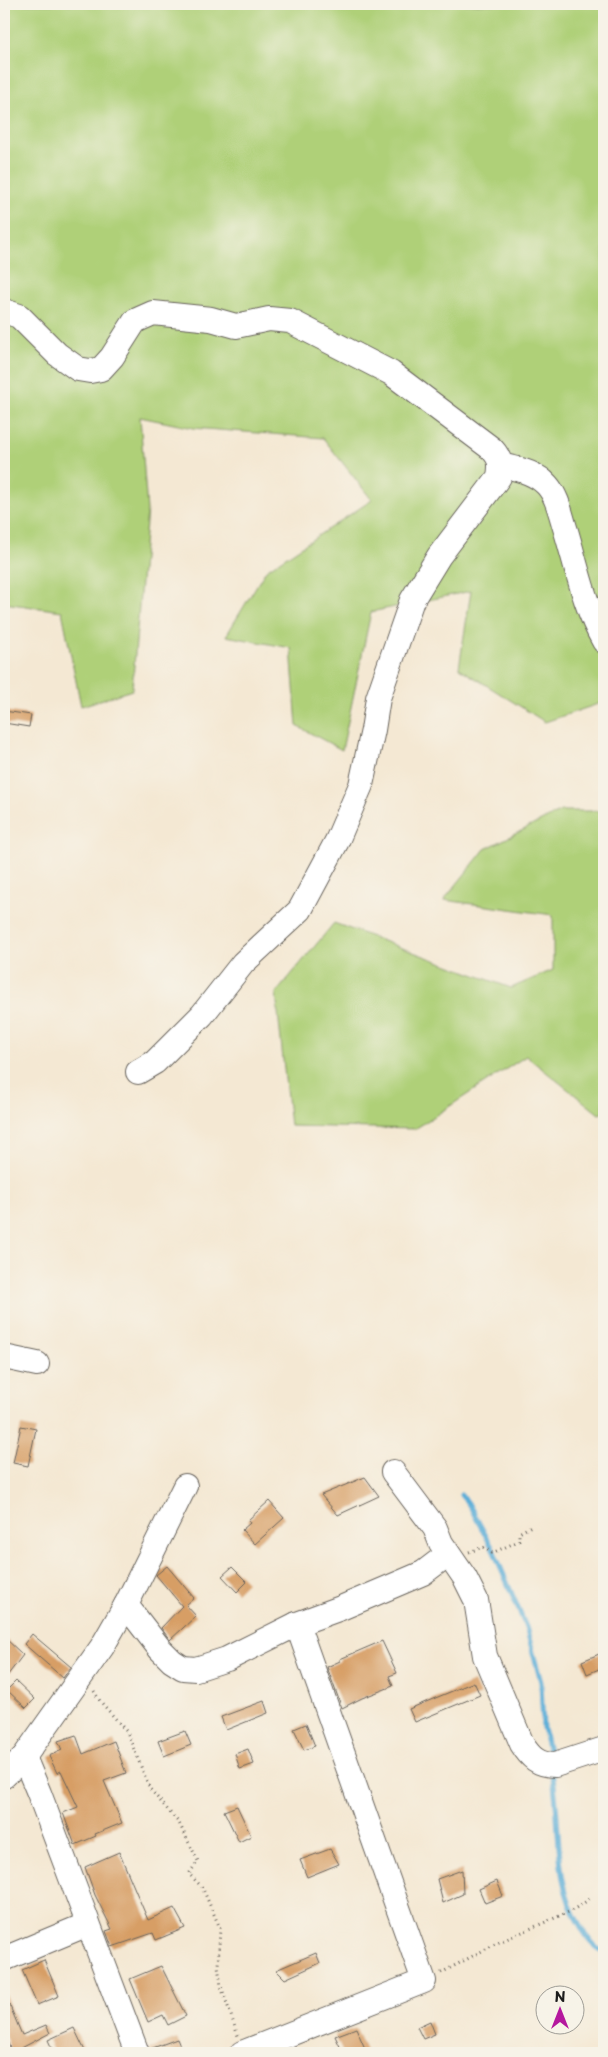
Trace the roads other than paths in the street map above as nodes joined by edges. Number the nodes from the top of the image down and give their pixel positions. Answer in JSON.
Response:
{"nodes":[{"id":1,"x":4,"y":311,"type":"edge"},
{"id":2,"x":501,"y":466,"type":"junction"},
{"id":3,"x":604,"y":641,"type":"edge"},
{"id":4,"x":138,"y":1072,"type":"dead end"},
{"id":5,"x":4,"y":1358,"type":"edge"},
{"id":6,"x":37,"y":1364,"type":"dead end"},
{"id":7,"x":393,"y":1472,"type":"dead end"},
{"id":8,"x":185,"y":1486,"type":"dead end"},
{"id":9,"x":448,"y":1554,"type":"junction"},
{"id":10,"x":126,"y":1605,"type":"junction"},
{"id":11,"x":297,"y":1624,"type":"junction"},
{"id":12,"x":604,"y":1749,"type":"edge"},
{"id":13,"x":24,"y":1757,"type":"junction"},
{"id":14,"x":4,"y":1776,"type":"edge"},
{"id":15,"x":88,"y":1924,"type":"junction"},
{"id":16,"x":4,"y":1960,"type":"edge"},
{"id":17,"x":137,"y":2053,"type":"edge"},
{"id":18,"x":242,"y":2053,"type":"edge"}],
"edges":[{"from":1,"to":2,"type":"street"},
{"from":2,"to":3,"type":"street"},
{"from":2,"to":4,"type":"street"},
{"from":5,"to":6,"type":"street"},
{"from":7,"to":9,"type":"street"},
{"from":8,"to":10,"type":"street"},
{"from":9,"to":11,"type":"street"},
{"from":9,"to":12,"type":"street"},
{"from":10,"to":11,"type":"street"},
{"from":10,"to":13,"type":"street"},
{"from":11,"to":18,"type":"street"},
{"from":13,"to":14,"type":"street"},
{"from":13,"to":15,"type":"street"},
{"from":15,"to":16,"type":"street"},
{"from":15,"to":17,"type":"street"}]}
